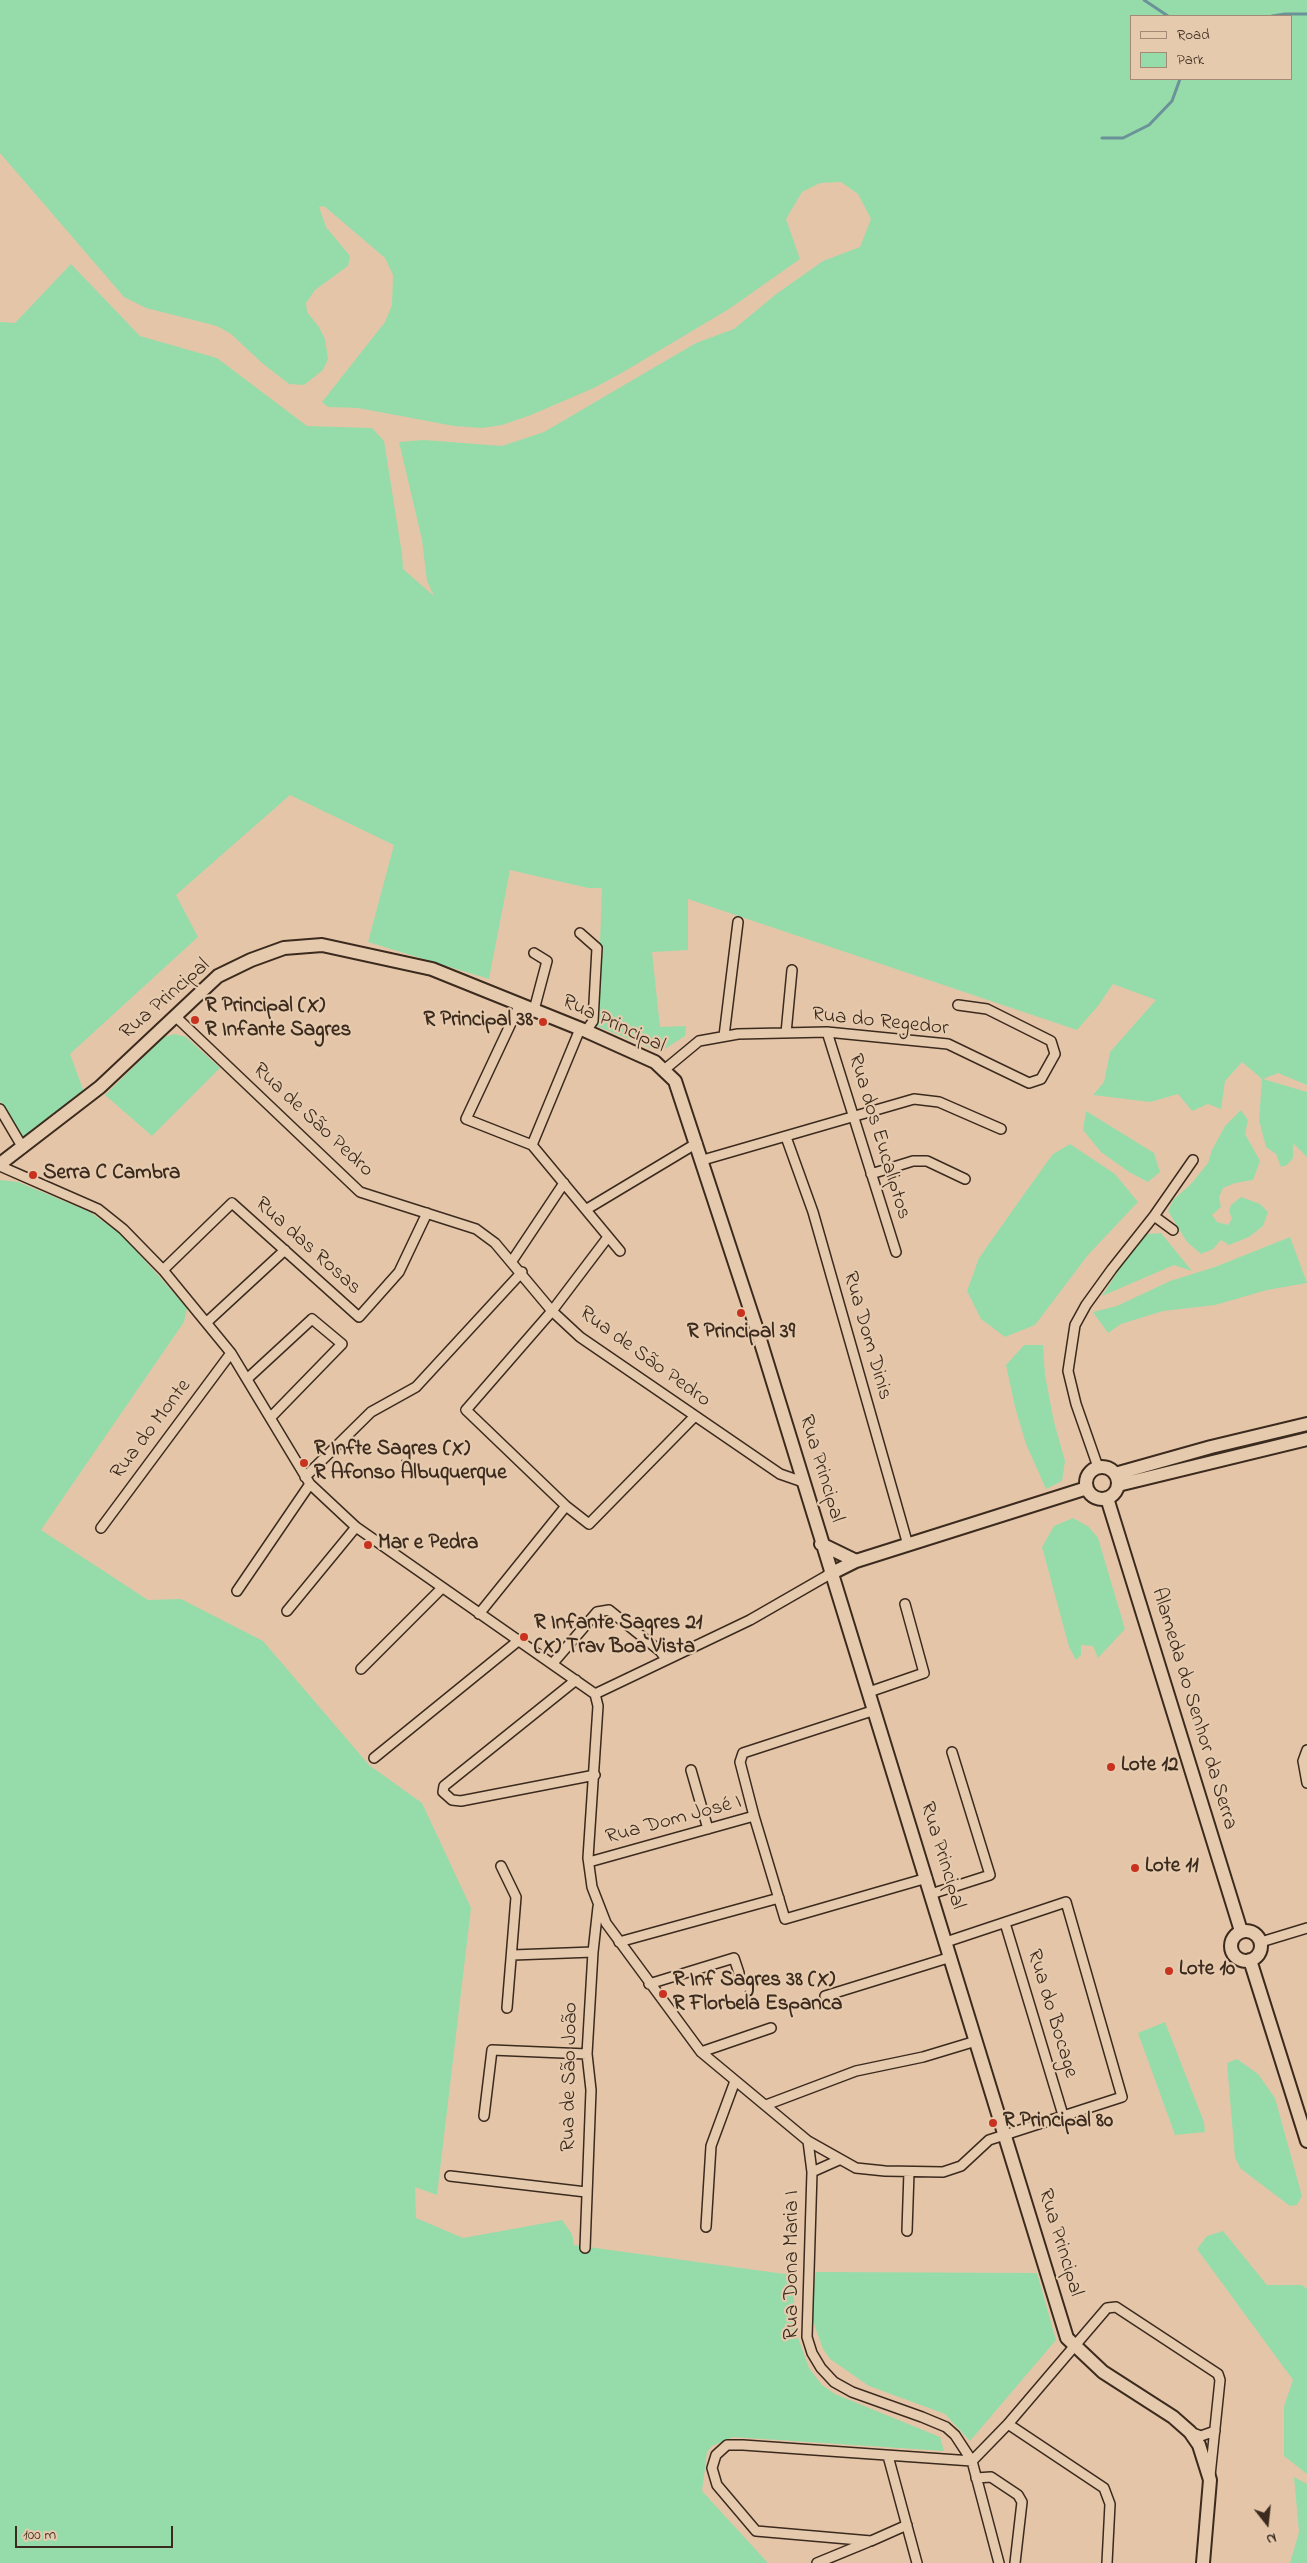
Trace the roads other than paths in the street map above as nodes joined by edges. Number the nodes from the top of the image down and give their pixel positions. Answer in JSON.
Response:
{"nodes":[{"id":1,"x":738,"y":922,"type":"dead end"},
{"id":2,"x":580,"y":933,"type":"dead end"},
{"id":3,"x":534,"y":953,"type":"dead end"},
{"id":4,"x":792,"y":970,"type":"dead end"},
{"id":5,"x":520,"y":1004,"type":"junction"},
{"id":6,"x":958,"y":1006,"type":"dead end"},
{"id":7,"x":534,"y":1010,"type":"junction"},
{"id":8,"x":174,"y":1016,"type":"junction"},
{"id":9,"x":583,"y":1030,"type":"junction"},
{"id":10,"x":827,"y":1032,"type":"junction"},
{"id":11,"x":786,"y":1033,"type":"junction"},
{"id":12,"x":724,"y":1036,"type":"junction"},
{"id":13,"x":664,"y":1070,"type":"junction"},
{"id":14,"x":0,"y":1109,"type":"edge"},
{"id":15,"x":854,"y":1117,"type":"junction"},
{"id":16,"x":1001,"y":1129,"type":"dead end"},
{"id":17,"x":786,"y":1137,"type":"junction"},
{"id":18,"x":698,"y":1142,"type":"junction"},
{"id":19,"x":532,"y":1145,"type":"junction"},
{"id":20,"x":23,"y":1148,"type":"junction"},
{"id":21,"x":703,"y":1160,"type":"junction"},
{"id":22,"x":1193,"y":1160,"type":"dead end"},
{"id":23,"x":0,"y":1165,"type":"edge"},
{"id":24,"x":872,"y":1174,"type":"junction"},
{"id":25,"x":965,"y":1179,"type":"dead end"},
{"id":26,"x":564,"y":1184,"type":"junction"},
{"id":27,"x":587,"y":1210,"type":"junction"},
{"id":28,"x":427,"y":1214,"type":"junction"},
{"id":29,"x":1154,"y":1216,"type":"junction"},
{"id":30,"x":1173,"y":1230,"type":"dead end"},
{"id":31,"x":608,"y":1237,"type":"junction"},
{"id":32,"x":285,"y":1250,"type":"junction"},
{"id":33,"x":620,"y":1251,"type":"dead end"},
{"id":34,"x":896,"y":1252,"type":"dead end"},
{"id":35,"x":512,"y":1261,"type":"junction"},
{"id":36,"x":163,"y":1270,"type":"junction"},
{"id":37,"x":522,"y":1272,"type":"junction"},
{"id":38,"x":552,"y":1311,"type":"junction"},
{"id":39,"x":207,"y":1322,"type":"junction"},
{"id":40,"x":231,"y":1353,"type":"junction"},
{"id":41,"x":247,"y":1379,"type":"junction"},
{"id":42,"x":695,"y":1416,"type":"junction"},
{"id":43,"x":271,"y":1417,"type":"junction"},
{"id":44,"x":1307,"y":1424,"type":"edge"},
{"id":45,"x":1307,"y":1439,"type":"edge"},
{"id":46,"x":1098,"y":1468,"type":"junction"},
{"id":47,"x":1117,"y":1480,"type":"junction"},
{"id":48,"x":307,"y":1481,"type":"junction"},
{"id":49,"x":803,"y":1482,"type":"junction"},
{"id":50,"x":1087,"y":1488,"type":"junction"},
{"id":51,"x":1107,"y":1498,"type":"junction"},
{"id":52,"x":566,"y":1506,"type":"junction"},
{"id":53,"x":356,"y":1527,"type":"junction"},
{"id":54,"x":101,"y":1528,"type":"dead end"},
{"id":55,"x":821,"y":1544,"type":"junction"},
{"id":56,"x":908,"y":1545,"type":"junction"},
{"id":57,"x":856,"y":1561,"type":"junction"},
{"id":58,"x":830,"y":1574,"type":"junction"},
{"id":59,"x":442,"y":1588,"type":"junction"},
{"id":60,"x":237,"y":1591,"type":"dead end"},
{"id":61,"x":905,"y":1604,"type":"dead end"},
{"id":62,"x":287,"y":1611,"type":"dead end"},
{"id":63,"x":479,"y":1614,"type":"junction"},
{"id":64,"x":518,"y":1641,"type":"junction"},
{"id":65,"x":666,"y":1659,"type":"junction"},
{"id":66,"x":552,"y":1663,"type":"junction"},
{"id":67,"x":361,"y":1669,"type":"dead end"},
{"id":68,"x":576,"y":1680,"type":"junction"},
{"id":69,"x":869,"y":1692,"type":"junction"},
{"id":70,"x":595,"y":1694,"type":"junction"},
{"id":71,"x":875,"y":1710,"type":"junction"},
{"id":72,"x":1307,"y":1750,"type":"edge"},
{"id":73,"x":952,"y":1752,"type":"dead end"},
{"id":74,"x":374,"y":1758,"type":"dead end"},
{"id":75,"x":691,"y":1770,"type":"dead end"},
{"id":76,"x":595,"y":1775,"type":"junction"},
{"id":77,"x":1307,"y":1783,"type":"edge"},
{"id":78,"x":754,"y":1816,"type":"junction"},
{"id":79,"x":708,"y":1829,"type":"junction"},
{"id":80,"x":589,"y":1862,"type":"junction"},
{"id":81,"x":501,"y":1866,"type":"dead end"},
{"id":82,"x":926,"y":1878,"type":"junction"},
{"id":83,"x":931,"y":1894,"type":"junction"},
{"id":84,"x":779,"y":1898,"type":"junction"},
{"id":85,"x":598,"y":1907,"type":"junction"},
{"id":86,"x":1005,"y":1923,"type":"junction"},
{"id":87,"x":1307,"y":1928,"type":"edge"},
{"id":88,"x":1241,"y":1931,"type":"junction"},
{"id":89,"x":619,"y":1942,"type":"junction"},
{"id":90,"x":946,"y":1942,"type":"junction"},
{"id":91,"x":1260,"y":1942,"type":"junction"},
{"id":92,"x":593,"y":1952,"type":"junction"},
{"id":93,"x":513,"y":1955,"type":"junction"},
{"id":94,"x":951,"y":1957,"type":"junction"},
{"id":95,"x":1250,"y":1960,"type":"junction"},
{"id":96,"x":739,"y":1973,"type":"dead end"},
{"id":97,"x":649,"y":1984,"type":"junction"},
{"id":98,"x":825,"y":1996,"type":"dead end"},
{"id":99,"x":507,"y":2008,"type":"dead end"},
{"id":100,"x":771,"y":2028,"type":"dead end"},
{"id":101,"x":976,"y":2041,"type":"junction"},
{"id":102,"x":701,"y":2052,"type":"junction"},
{"id":103,"x":587,"y":2054,"type":"junction"},
{"id":104,"x":735,"y":2081,"type":"junction"},
{"id":105,"x":766,"y":2106,"type":"junction"},
{"id":106,"x":1063,"y":2115,"type":"junction"},
{"id":107,"x":484,"y":2116,"type":"dead end"},
{"id":108,"x":1005,"y":2134,"type":"junction"},
{"id":109,"x":808,"y":2140,"type":"junction"},
{"id":110,"x":1307,"y":2141,"type":"edge"},
{"id":111,"x":839,"y":2160,"type":"junction"},
{"id":112,"x":812,"y":2172,"type":"junction"},
{"id":113,"x":909,"y":2172,"type":"junction"},
{"id":114,"x":450,"y":2176,"type":"dead end"},
{"id":115,"x":586,"y":2192,"type":"junction"},
{"id":116,"x":706,"y":2227,"type":"dead end"},
{"id":117,"x":907,"y":2231,"type":"dead end"},
{"id":118,"x":585,"y":2248,"type":"dead end"},
{"id":119,"x":1074,"y":2346,"type":"junction"},
{"id":120,"x":1008,"y":2424,"type":"junction"},
{"id":121,"x":1215,"y":2431,"type":"junction"},
{"id":122,"x":1190,"y":2432,"type":"junction"},
{"id":123,"x":888,"y":2456,"type":"junction"},
{"id":124,"x":972,"y":2461,"type":"junction"},
{"id":125,"x":976,"y":2478,"type":"junction"},
{"id":126,"x":1210,"y":2480,"type":"junction"},
{"id":127,"x":907,"y":2525,"type":"junction"},
{"id":128,"x":870,"y":2541,"type":"junction"},
{"id":129,"x":818,"y":2563,"type":"edge"},
{"id":130,"x":916,"y":2563,"type":"edge"},
{"id":131,"x":999,"y":2563,"type":"edge"},
{"id":132,"x":1015,"y":2563,"type":"edge"},
{"id":133,"x":1107,"y":2563,"type":"edge"},
{"id":134,"x":1203,"y":2563,"type":"edge"}],
"edges":[{"from":1,"to":12,"type":"street"},
{"from":2,"to":9,"type":"street"},
{"from":3,"to":7,"type":"street"},
{"from":4,"to":11,"type":"street"},
{"from":5,"to":7,"type":"street","name":"Rua Principal"},
{"from":5,"to":8,"type":"street","name":"Rua Principal"},
{"from":5,"to":19,"type":"street"},
{"from":6,"to":10,"type":"street","name":"Rua do Regedor"},
{"from":7,"to":9,"type":"street","name":"Rua Principal"},
{"from":8,"to":20,"type":"street","name":"Rua Principal"},
{"from":8,"to":28,"type":"street","name":"Rua de São Pedro"},
{"from":9,"to":13,"type":"street","name":"Rua Principal"},
{"from":9,"to":19,"type":"street"},
{"from":10,"to":11,"type":"street","name":"Rua do Regedor"},
{"from":10,"to":15,"type":"street","name":"Rua dos Eucaliptos"},
{"from":11,"to":12,"type":"street","name":"Rua do Regedor"},
{"from":12,"to":13,"type":"street","name":"Rua do Regedor"},
{"from":13,"to":18,"type":"street","name":"Rua Principal"},
{"from":14,"to":20,"type":"street"},
{"from":15,"to":16,"type":"street"},
{"from":15,"to":17,"type":"street"},
{"from":15,"to":24,"type":"street","name":"Rua dos Eucaliptos"},
{"from":17,"to":21,"type":"street"},
{"from":17,"to":56,"type":"street","name":"Rua Dom Dinis"},
{"from":18,"to":21,"type":"street","name":"Rua Principal"},
{"from":18,"to":27,"type":"street"},
{"from":19,"to":26,"type":"street"},
{"from":20,"to":23,"type":"street","name":"Rua Principal"},
{"from":21,"to":49,"type":"street","name":"Rua Principal"},
{"from":22,"to":29,"type":"street"},
{"from":23,"to":36,"type":"street"},
{"from":24,"to":25,"type":"street"},
{"from":24,"to":34,"type":"street","name":"Rua dos Eucaliptos"},
{"from":26,"to":27,"type":"street"},
{"from":26,"to":35,"type":"street"},
{"from":27,"to":31,"type":"street"},
{"from":28,"to":32,"type":"street","name":"Rua das Rosas"},
{"from":28,"to":35,"type":"street","name":"Rua de São Pedro"},
{"from":29,"to":30,"type":"street"},
{"from":29,"to":46,"type":"street"},
{"from":31,"to":33,"type":"street"},
{"from":31,"to":38,"type":"street"},
{"from":32,"to":36,"type":"street","name":"Rua das Rosas"},
{"from":32,"to":39,"type":"street"},
{"from":35,"to":37,"type":"street","name":"Rua de São Pedro"},
{"from":36,"to":39,"type":"street"},
{"from":37,"to":38,"type":"street","name":"Rua de São Pedro"},
{"from":37,"to":48,"type":"street"},
{"from":38,"to":42,"type":"street","name":"Rua de São Pedro"},
{"from":38,"to":52,"type":"street"},
{"from":39,"to":40,"type":"street"},
{"from":40,"to":41,"type":"street"},
{"from":40,"to":54,"type":"street","name":"Rua do Monte"},
{"from":41,"to":43,"type":"street"},
{"from":41,"to":43,"type":"street"},
{"from":42,"to":49,"type":"street","name":"Rua de São Pedro"},
{"from":42,"to":52,"type":"street"},
{"from":43,"to":48,"type":"street"},
{"from":44,"to":47,"type":"street"},
{"from":45,"to":47,"type":"street"},
{"from":46,"to":47,"type":"street"},
{"from":46,"to":50,"type":"street"},
{"from":47,"to":51,"type":"street"},
{"from":48,"to":53,"type":"street"},
{"from":48,"to":60,"type":"street"},
{"from":49,"to":55,"type":"street","name":"Rua Principal"},
{"from":50,"to":51,"type":"street"},
{"from":50,"to":56,"type":"street"},
{"from":51,"to":88,"type":"street","name":"Alameda do Senhor da Serra"},
{"from":52,"to":63,"type":"street"},
{"from":53,"to":59,"type":"street"},
{"from":53,"to":62,"type":"street"},
{"from":55,"to":57,"type":"street"},
{"from":55,"to":58,"type":"street","name":"Rua Principal"},
{"from":56,"to":57,"type":"street"},
{"from":57,"to":58,"type":"street"},
{"from":58,"to":65,"type":"street"},
{"from":58,"to":69,"type":"street","name":"Rua Principal"},
{"from":59,"to":63,"type":"street"},
{"from":59,"to":67,"type":"street"},
{"from":61,"to":69,"type":"street"},
{"from":63,"to":64,"type":"street"},
{"from":64,"to":66,"type":"street"},
{"from":64,"to":74,"type":"street"},
{"from":65,"to":66,"type":"street"},
{"from":65,"to":70,"type":"street"},
{"from":66,"to":68,"type":"street"},
{"from":68,"to":70,"type":"street"},
{"from":68,"to":76,"type":"street"},
{"from":69,"to":71,"type":"street","name":"Rua Principal"},
{"from":70,"to":76,"type":"street"},
{"from":71,"to":78,"type":"street"},
{"from":71,"to":82,"type":"street","name":"Rua Principal"},
{"from":72,"to":77,"type":"street"},
{"from":73,"to":83,"type":"street"},
{"from":75,"to":79,"type":"street"},
{"from":76,"to":80,"type":"street"},
{"from":78,"to":79,"type":"street","name":"Rua Dom José I"},
{"from":78,"to":84,"type":"street","name":"Rua Dom José I"},
{"from":79,"to":80,"type":"street","name":"Rua Dom José I"},
{"from":80,"to":85,"type":"street"},
{"from":81,"to":93,"type":"street"},
{"from":82,"to":83,"type":"street","name":"Rua Principal"},
{"from":82,"to":84,"type":"street","name":"Rua Dom José I"},
{"from":83,"to":90,"type":"street","name":"Rua Principal"},
{"from":84,"to":89,"type":"street"},
{"from":85,"to":89,"type":"street"},
{"from":85,"to":92,"type":"street","name":"Rua de São João"},
{"from":86,"to":90,"type":"street"},
{"from":86,"to":106,"type":"street","name":"Rua do Bocage"},
{"from":86,"to":106,"type":"street"},
{"from":87,"to":91,"type":"street"},
{"from":88,"to":91,"type":"street"},
{"from":88,"to":95,"type":"street"},
{"from":89,"to":97,"type":"street"},
{"from":90,"to":94,"type":"street","name":"Rua Principal"},
{"from":91,"to":95,"type":"street"},
{"from":92,"to":93,"type":"street"},
{"from":92,"to":103,"type":"street","name":"Rua de São João"},
{"from":93,"to":99,"type":"street"},
{"from":94,"to":98,"type":"street"},
{"from":94,"to":101,"type":"street","name":"Rua Principal"},
{"from":95,"to":110,"type":"street"},
{"from":96,"to":97,"type":"street"},
{"from":97,"to":102,"type":"street"},
{"from":100,"to":102,"type":"street"},
{"from":101,"to":105,"type":"street"},
{"from":101,"to":108,"type":"street","name":"Rua Principal"},
{"from":102,"to":104,"type":"street"},
{"from":103,"to":107,"type":"street"},
{"from":103,"to":115,"type":"street","name":"Rua de São João"},
{"from":104,"to":105,"type":"street"},
{"from":104,"to":116,"type":"street"},
{"from":105,"to":109,"type":"street"},
{"from":106,"to":108,"type":"street"},
{"from":108,"to":113,"type":"street"},
{"from":108,"to":119,"type":"street","name":"Rua Principal"},
{"from":109,"to":111,"type":"street"},
{"from":109,"to":112,"type":"street","name":"Rua Dona Maria I"},
{"from":111,"to":112,"type":"street","name":"Rua Dona Maria I"},
{"from":111,"to":113,"type":"street"},
{"from":112,"to":124,"type":"street","name":"Rua Dona Maria I"},
{"from":113,"to":117,"type":"street"},
{"from":114,"to":115,"type":"street"},
{"from":115,"to":118,"type":"street","name":"Rua de São João"},
{"from":119,"to":120,"type":"street"},
{"from":119,"to":121,"type":"street"},
{"from":119,"to":122,"type":"street","name":"Rua Principal"},
{"from":120,"to":124,"type":"street"},
{"from":120,"to":133,"type":"street"},
{"from":121,"to":122,"type":"street"},
{"from":121,"to":126,"type":"street"},
{"from":122,"to":126,"type":"street","name":"Rua Principal"},
{"from":123,"to":124,"type":"street"},
{"from":123,"to":127,"type":"street"},
{"from":123,"to":128,"type":"street"},
{"from":124,"to":125,"type":"street","name":"Rua Dona Maria I"},
{"from":125,"to":131,"type":"street","name":"Rua Dona Maria I"},
{"from":125,"to":132,"type":"street"},
{"from":126,"to":134,"type":"street","name":"Rua Principal"},
{"from":127,"to":128,"type":"street"},
{"from":127,"to":130,"type":"street"},
{"from":128,"to":129,"type":"street"}]}
